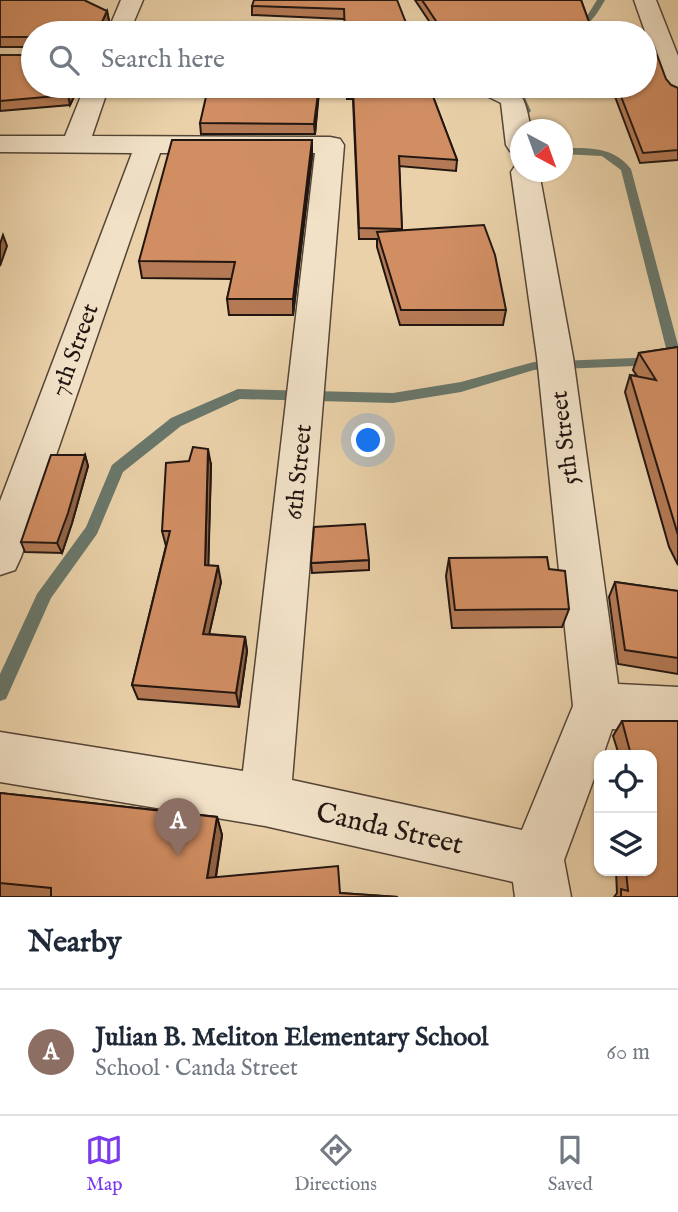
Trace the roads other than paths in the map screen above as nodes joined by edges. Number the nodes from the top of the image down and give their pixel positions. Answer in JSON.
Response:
{"nodes":[{"id":1,"x":132,"y":0,"type":"edge"},
{"id":2,"x":645,"y":0,"type":"edge"},
{"id":3,"x":123,"y":21,"type":"edge"},
{"id":4,"x":653,"y":21,"type":"edge"},
{"id":5,"x":657,"y":32,"type":"edge"},
{"id":6,"x":678,"y":88,"type":"edge"},
{"id":7,"x":93,"y":98,"type":"edge"},
{"id":8,"x":511,"y":98,"type":"edge"},
{"id":9,"x":516,"y":119,"type":"edge"},
{"id":10,"x":0,"y":144,"type":"edge"},
{"id":11,"x":149,"y":144,"type":"junction"},
{"id":12,"x":75,"y":145,"type":"junction"},
{"id":13,"x":527,"y":182,"type":"edge"},
{"id":14,"x":0,"y":557,"type":"edge"},
{"id":15,"x":597,"y":706,"type":"junction"},
{"id":16,"x":678,"y":710,"type":"edge"},
{"id":17,"x":0,"y":757,"type":"edge"},
{"id":18,"x":265,"y":800,"type":"junction"},
{"id":19,"x":540,"y":878,"type":"edge"}],
"edges":[{"from":1,"to":3,"type":"street"},
{"from":2,"to":4,"type":"street"},
{"from":5,"to":6,"type":"street"},
{"from":7,"to":12,"type":"street"},
{"from":8,"to":9,"type":"street"},
{"from":10,"to":12,"type":"street"},
{"from":11,"to":12,"type":"street"},
{"from":11,"to":14,"type":"street","name":"7th Street"},
{"from":11,"to":18,"type":"street","name":"6th Street"},
{"from":13,"to":15,"type":"street","name":"5th Street"},
{"from":15,"to":16,"type":"street"},
{"from":15,"to":19,"type":"street","name":"Canda Street"},
{"from":17,"to":18,"type":"street","name":"Canda Street"},
{"from":18,"to":19,"type":"street","name":"Canda Street"}]}
